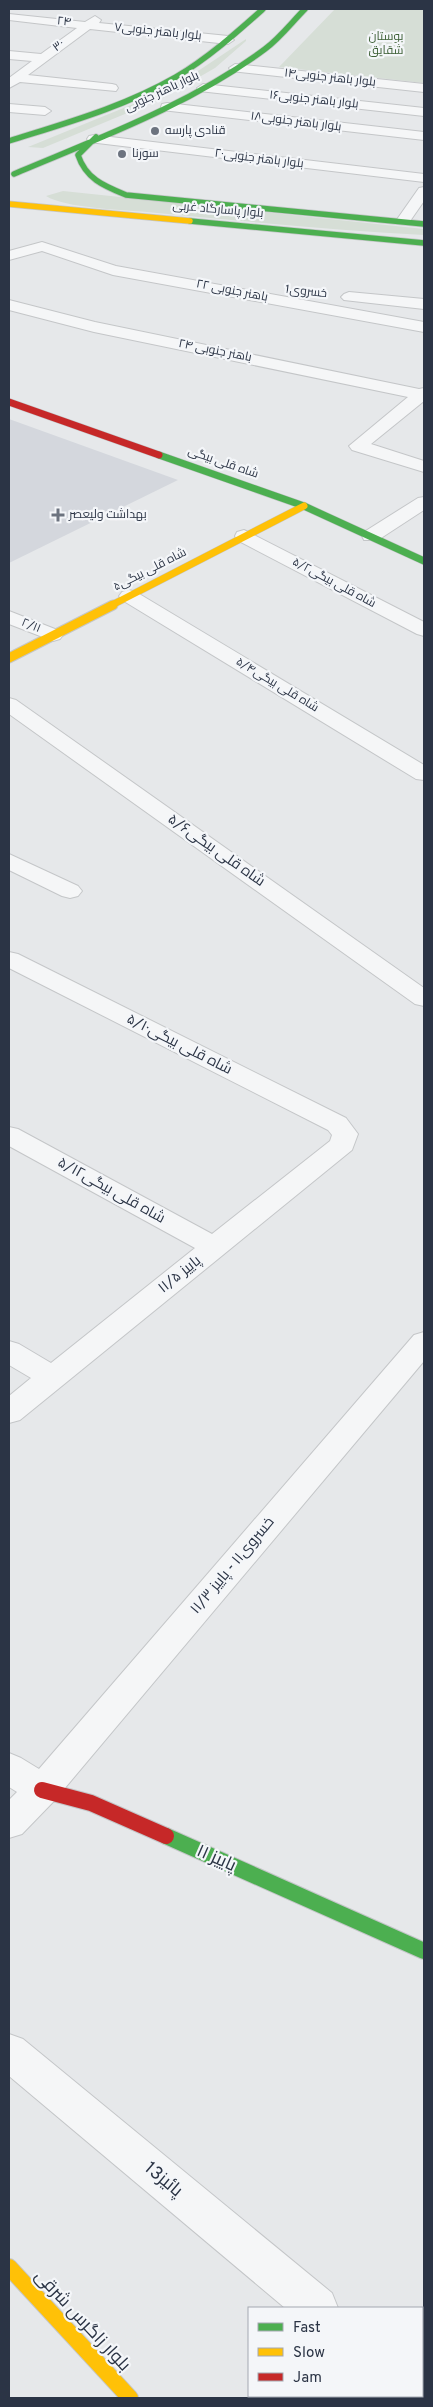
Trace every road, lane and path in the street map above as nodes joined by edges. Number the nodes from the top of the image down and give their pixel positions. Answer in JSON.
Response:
{"nodes":[{"id":1,"x":263,"y":9,"type":"edge"},
{"id":2,"x":305,"y":9,"type":"edge"},
{"id":3,"x":103,"y":14,"type":"dead end"},
{"id":4,"x":9,"y":17,"type":"edge"},
{"id":5,"x":89,"y":25,"type":"junction"},
{"id":6,"x":228,"y":40,"type":"junction"},
{"id":7,"x":9,"y":55,"type":"edge"},
{"id":8,"x":43,"y":58,"type":"junction"},
{"id":9,"x":235,"y":68,"type":"junction"},
{"id":10,"x":13,"y":81,"type":"edge"},
{"id":11,"x":112,"y":88,"type":"dead end"},
{"id":12,"x":203,"y":88,"type":"junction"},
{"id":13,"x":424,"y":88,"type":"edge"},
{"id":14,"x":167,"y":107,"type":"junction"},
{"id":15,"x":9,"y":108,"type":"edge"},
{"id":16,"x":384,"y":108,"type":"junction"},
{"id":17,"x":45,"y":111,"type":"dead end"},
{"id":18,"x":424,"y":112,"type":"edge"},
{"id":19,"x":368,"y":130,"type":"junction"},
{"id":20,"x":424,"y":136,"type":"edge"},
{"id":21,"x":95,"y":138,"type":"junction"},
{"id":22,"x":14,"y":139,"type":"edge"},
{"id":23,"x":65,"y":152,"type":"junction"},
{"id":24,"x":11,"y":171,"type":"edge"},
{"id":25,"x":424,"y":178,"type":"edge"},
{"id":26,"x":9,"y":186,"type":"edge"},
{"id":27,"x":424,"y":191,"type":"edge"},
{"id":28,"x":9,"y":204,"type":"edge"},
{"id":29,"x":403,"y":221,"type":"junction"},
{"id":30,"x":424,"y":224,"type":"edge"},
{"id":31,"x":424,"y":244,"type":"edge"},
{"id":32,"x":9,"y":256,"type":"edge"},
{"id":33,"x":159,"y":277,"type":"junction"},
{"id":34,"x":424,"y":304,"type":"edge"},
{"id":35,"x":9,"y":305,"type":"edge"},
{"id":36,"x":424,"y":328,"type":"edge"},
{"id":37,"x":423,"y":394,"type":"edge"},
{"id":38,"x":9,"y":402,"type":"edge"},
{"id":39,"x":424,"y":467,"type":"edge"},
{"id":40,"x":424,"y":502,"type":"edge"},
{"id":41,"x":304,"y":506,"type":"junction"},
{"id":42,"x":244,"y":536,"type":"junction"},
{"id":43,"x":371,"y":536,"type":"junction"},
{"id":44,"x":424,"y":561,"type":"edge"},
{"id":45,"x":129,"y":596,"type":"junction"},
{"id":46,"x":9,"y":617,"type":"edge"},
{"id":47,"x":424,"y":630,"type":"edge"},
{"id":48,"x":53,"y":635,"type":"junction"},
{"id":49,"x":9,"y":658,"type":"edge"},
{"id":50,"x":9,"y":704,"type":"edge"},
{"id":51,"x":424,"y":774,"type":"edge"},
{"id":52,"x":9,"y":861,"type":"edge"},
{"id":53,"x":70,"y":891,"type":"dead end"},
{"id":54,"x":9,"y":959,"type":"edge"},
{"id":55,"x":424,"y":999,"type":"edge"},
{"id":56,"x":345,"y":1134,"type":"joint"},
{"id":57,"x":9,"y":1135,"type":"edge"},
{"id":58,"x":214,"y":1248,"type":"junction"},
{"id":59,"x":424,"y":1342,"type":"edge"},
{"id":60,"x":9,"y":1351,"type":"edge"},
{"id":61,"x":52,"y":1377,"type":"junction"},
{"id":62,"x":9,"y":1412,"type":"edge"},
{"id":63,"x":9,"y":1768,"type":"edge"},
{"id":64,"x":42,"y":1790,"type":"junction"},
{"id":65,"x":9,"y":1824,"type":"edge"},
{"id":66,"x":424,"y":1951,"type":"edge"},
{"id":67,"x":9,"y":2052,"type":"edge"},
{"id":68,"x":9,"y":2266,"type":"edge"},
{"id":69,"x":316,"y":2307,"type":"edge"},
{"id":70,"x":130,"y":2398,"type":"edge"}],
"edges":[{"from":1,"to":6,"type":"main road","name":"بلوار باهنر جنوبی"},
{"from":2,"to":9,"type":"main road","name":"بلوار باهنر جنوبی"},
{"from":3,"to":5,"type":"street","name":"۳۰"},
{"from":4,"to":5,"type":"street","name":"۲۴"},
{"from":5,"to":6,"type":"street","name":"بلوار باهنر جنوبی۷"},
{"from":5,"to":8,"type":"street","name":"۳۰"},
{"from":6,"to":22,"type":"main road","name":"بلوار باهنر جنوبی"},
{"from":7,"to":8,"type":"street"},
{"from":8,"to":10,"type":"street","name":"۳۰"},
{"from":9,"to":12,"type":"main road","name":"بلوار باهنر جنوبی"},
{"from":9,"to":13,"type":"street","name":"بلوار باهنر جنوبی۱۴"},
{"from":10,"to":11,"type":"street"},
{"from":12,"to":14,"type":"main road","name":"بلوار باهنر جنوبی"},
{"from":12,"to":16,"type":"street","name":"بلوار باهنر جنوبی۱۶"},
{"from":14,"to":19,"type":"street","name":"۱۸بلوار باهنر جنوبی"},
{"from":14,"to":21,"type":"main road","name":"بلوار باهنر جنوبی"},
{"from":15,"to":17,"type":"street"},
{"from":16,"to":18,"type":"street","name":"بلوار باهنر جنوبی۱۶"},
{"from":16,"to":19,"type":"street"},
{"from":19,"to":20,"type":"street","name":"۱۸بلوار باهنر جنوبی"},
{"from":21,"to":23,"type":"main road","name":"بلوار باهنر جنوبی"},
{"from":21,"to":25,"type":"street","name":"بلوار باهنر جنوبی۲۰"},
{"from":21,"to":29,"type":"main road","name":"بلوار پاسارگاد غربی"},
{"from":22,"to":23,"type":"main road"},
{"from":23,"to":24,"type":"main road","name":"بلوار باهنر جنوبی"},
{"from":24,"to":26,"type":"main road"},
{"from":27,"to":29,"type":"street"},
{"from":28,"to":31,"type":"main road","name":"بلوار پاسارگاد غربی"},
{"from":29,"to":30,"type":"main road","name":"بلوار پاسارگاد غربی"},
{"from":32,"to":33,"type":"street","name":"۲۲ باهنر جنوبی"},
{"from":33,"to":34,"type":"street","name":"خسروى1"},
{"from":33,"to":36,"type":"street","name":"۲۲ باهنر جنوبی"},
{"from":35,"to":37,"type":"street","name":"۲۴ باهنر جنوبی"},
{"from":37,"to":39,"type":"street"},
{"from":38,"to":41,"type":"main road","name":"شاه قلی بیگی"},
{"from":40,"to":43,"type":"street"},
{"from":41,"to":42,"type":"main road","name":"شاه قلی بیگی۵"},
{"from":41,"to":43,"type":"main road","name":"شاه قلی بیگی"},
{"from":42,"to":45,"type":"main road","name":"شاه قلی بیگی۵"},
{"from":42,"to":47,"type":"street","name":"شاه قلی بیگی۵/۲"},
{"from":43,"to":44,"type":"main road","name":"شاه قلی بیگی"},
{"from":45,"to":48,"type":"main road","name":"شاه قلی بیگی۵"},
{"from":45,"to":51,"type":"street","name":"شاه قلی بیگی۵/۴"},
{"from":46,"to":48,"type":"street","name":"۲/۱۱"},
{"from":48,"to":49,"type":"main road","name":"شاه قلی بیگی۵"},
{"from":50,"to":55,"type":"street","name":"شاه قلی بیگی۵/۶"},
{"from":52,"to":53,"type":"street"},
{"from":54,"to":56,"type":"street","name":"شاه قلی بیگی۵/۱۰"},
{"from":56,"to":58,"type":"street","name":"پاییز ۱۱/۵"},
{"from":57,"to":58,"type":"street","name":"شاه قلی بیگی۵/۱۲"},
{"from":58,"to":61,"type":"street","name":"پاییز ۱۱/۵"},
{"from":59,"to":64,"type":"street","name":"خسروى۱۱ - پاییز ۱۱/۳"},
{"from":60,"to":61,"type":"street"},
{"from":61,"to":62,"type":"street","name":"پاییز ۱۱/۵"},
{"from":63,"to":64,"type":"street","name":"پاییز ۱۱"},
{"from":64,"to":65,"type":"street","name":"خسروى۱۱ - پاییز ۱۱/۳"},
{"from":64,"to":66,"type":"main road","name":"پاییز ۱۱"},
{"from":67,"to":69,"type":"street","name":"پائیز13"},
{"from":68,"to":70,"type":"main road","name":"بلوار زاگرس شرقی"}]}
